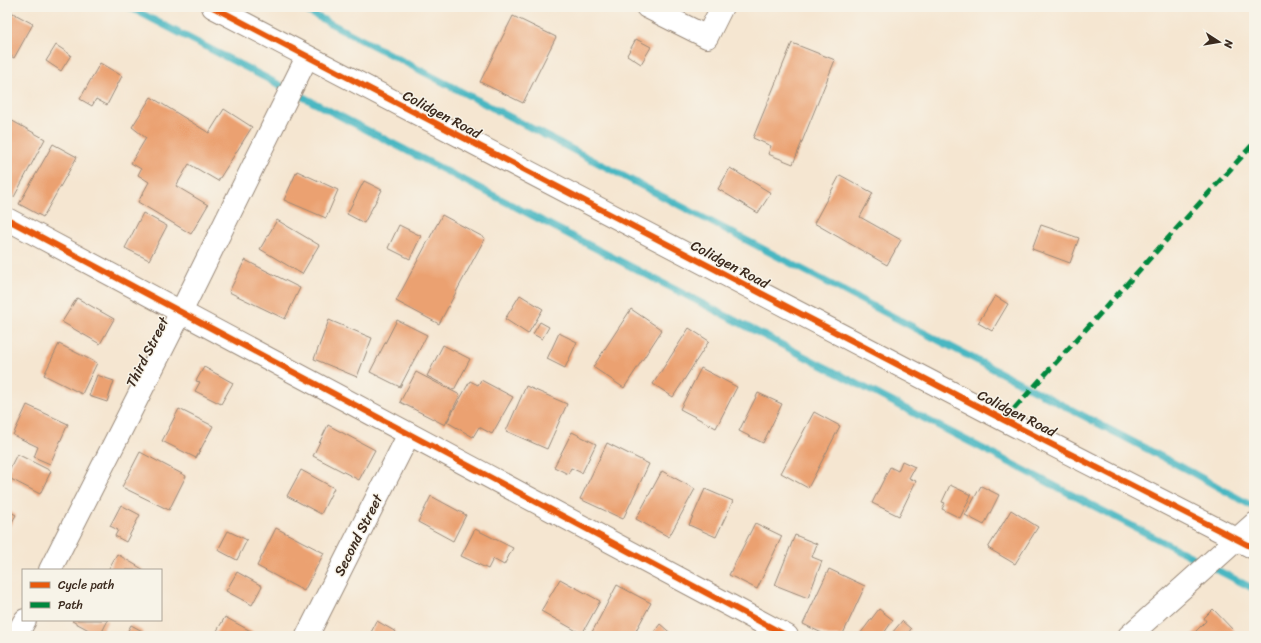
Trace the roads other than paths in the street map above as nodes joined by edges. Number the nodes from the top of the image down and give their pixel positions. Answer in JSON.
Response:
{"nodes":[{"id":1,"x":213,"y":7,"type":"edge"},
{"id":2,"x":647,"y":7,"type":"edge"},
{"id":3,"x":722,"y":7,"type":"edge"},
{"id":4,"x":307,"y":57,"type":"junction"},
{"id":5,"x":7,"y":220,"type":"edge"},
{"id":6,"x":181,"y":312,"type":"junction"},
{"id":7,"x":409,"y":434,"type":"junction"},
{"id":8,"x":1254,"y":524,"type":"edge"},
{"id":9,"x":1246,"y":544,"type":"edge"},
{"id":10,"x":51,"y":569,"type":"edge"},
{"id":11,"x":24,"y":621,"type":"edge"},
{"id":12,"x":775,"y":633,"type":"edge"},
{"id":13,"x":16,"y":636,"type":"edge"},
{"id":14,"x":307,"y":636,"type":"edge"},
{"id":15,"x":1129,"y":636,"type":"edge"}],
"edges":[{"from":1,"to":4,"type":"street","name":"Colidgen Road"},
{"from":2,"to":3,"type":"street"},
{"from":4,"to":6,"type":"street","name":"Third Street"},
{"from":4,"to":9,"type":"street","name":"Colidgen Road"},
{"from":5,"to":6,"type":"street"},
{"from":6,"to":7,"type":"street"},
{"from":6,"to":10,"type":"street","name":"Third Street"},
{"from":7,"to":12,"type":"street"},
{"from":7,"to":14,"type":"street","name":"Second Street"},
{"from":8,"to":9,"type":"street"},
{"from":9,"to":15,"type":"street"},
{"from":11,"to":13,"type":"street"}]}
